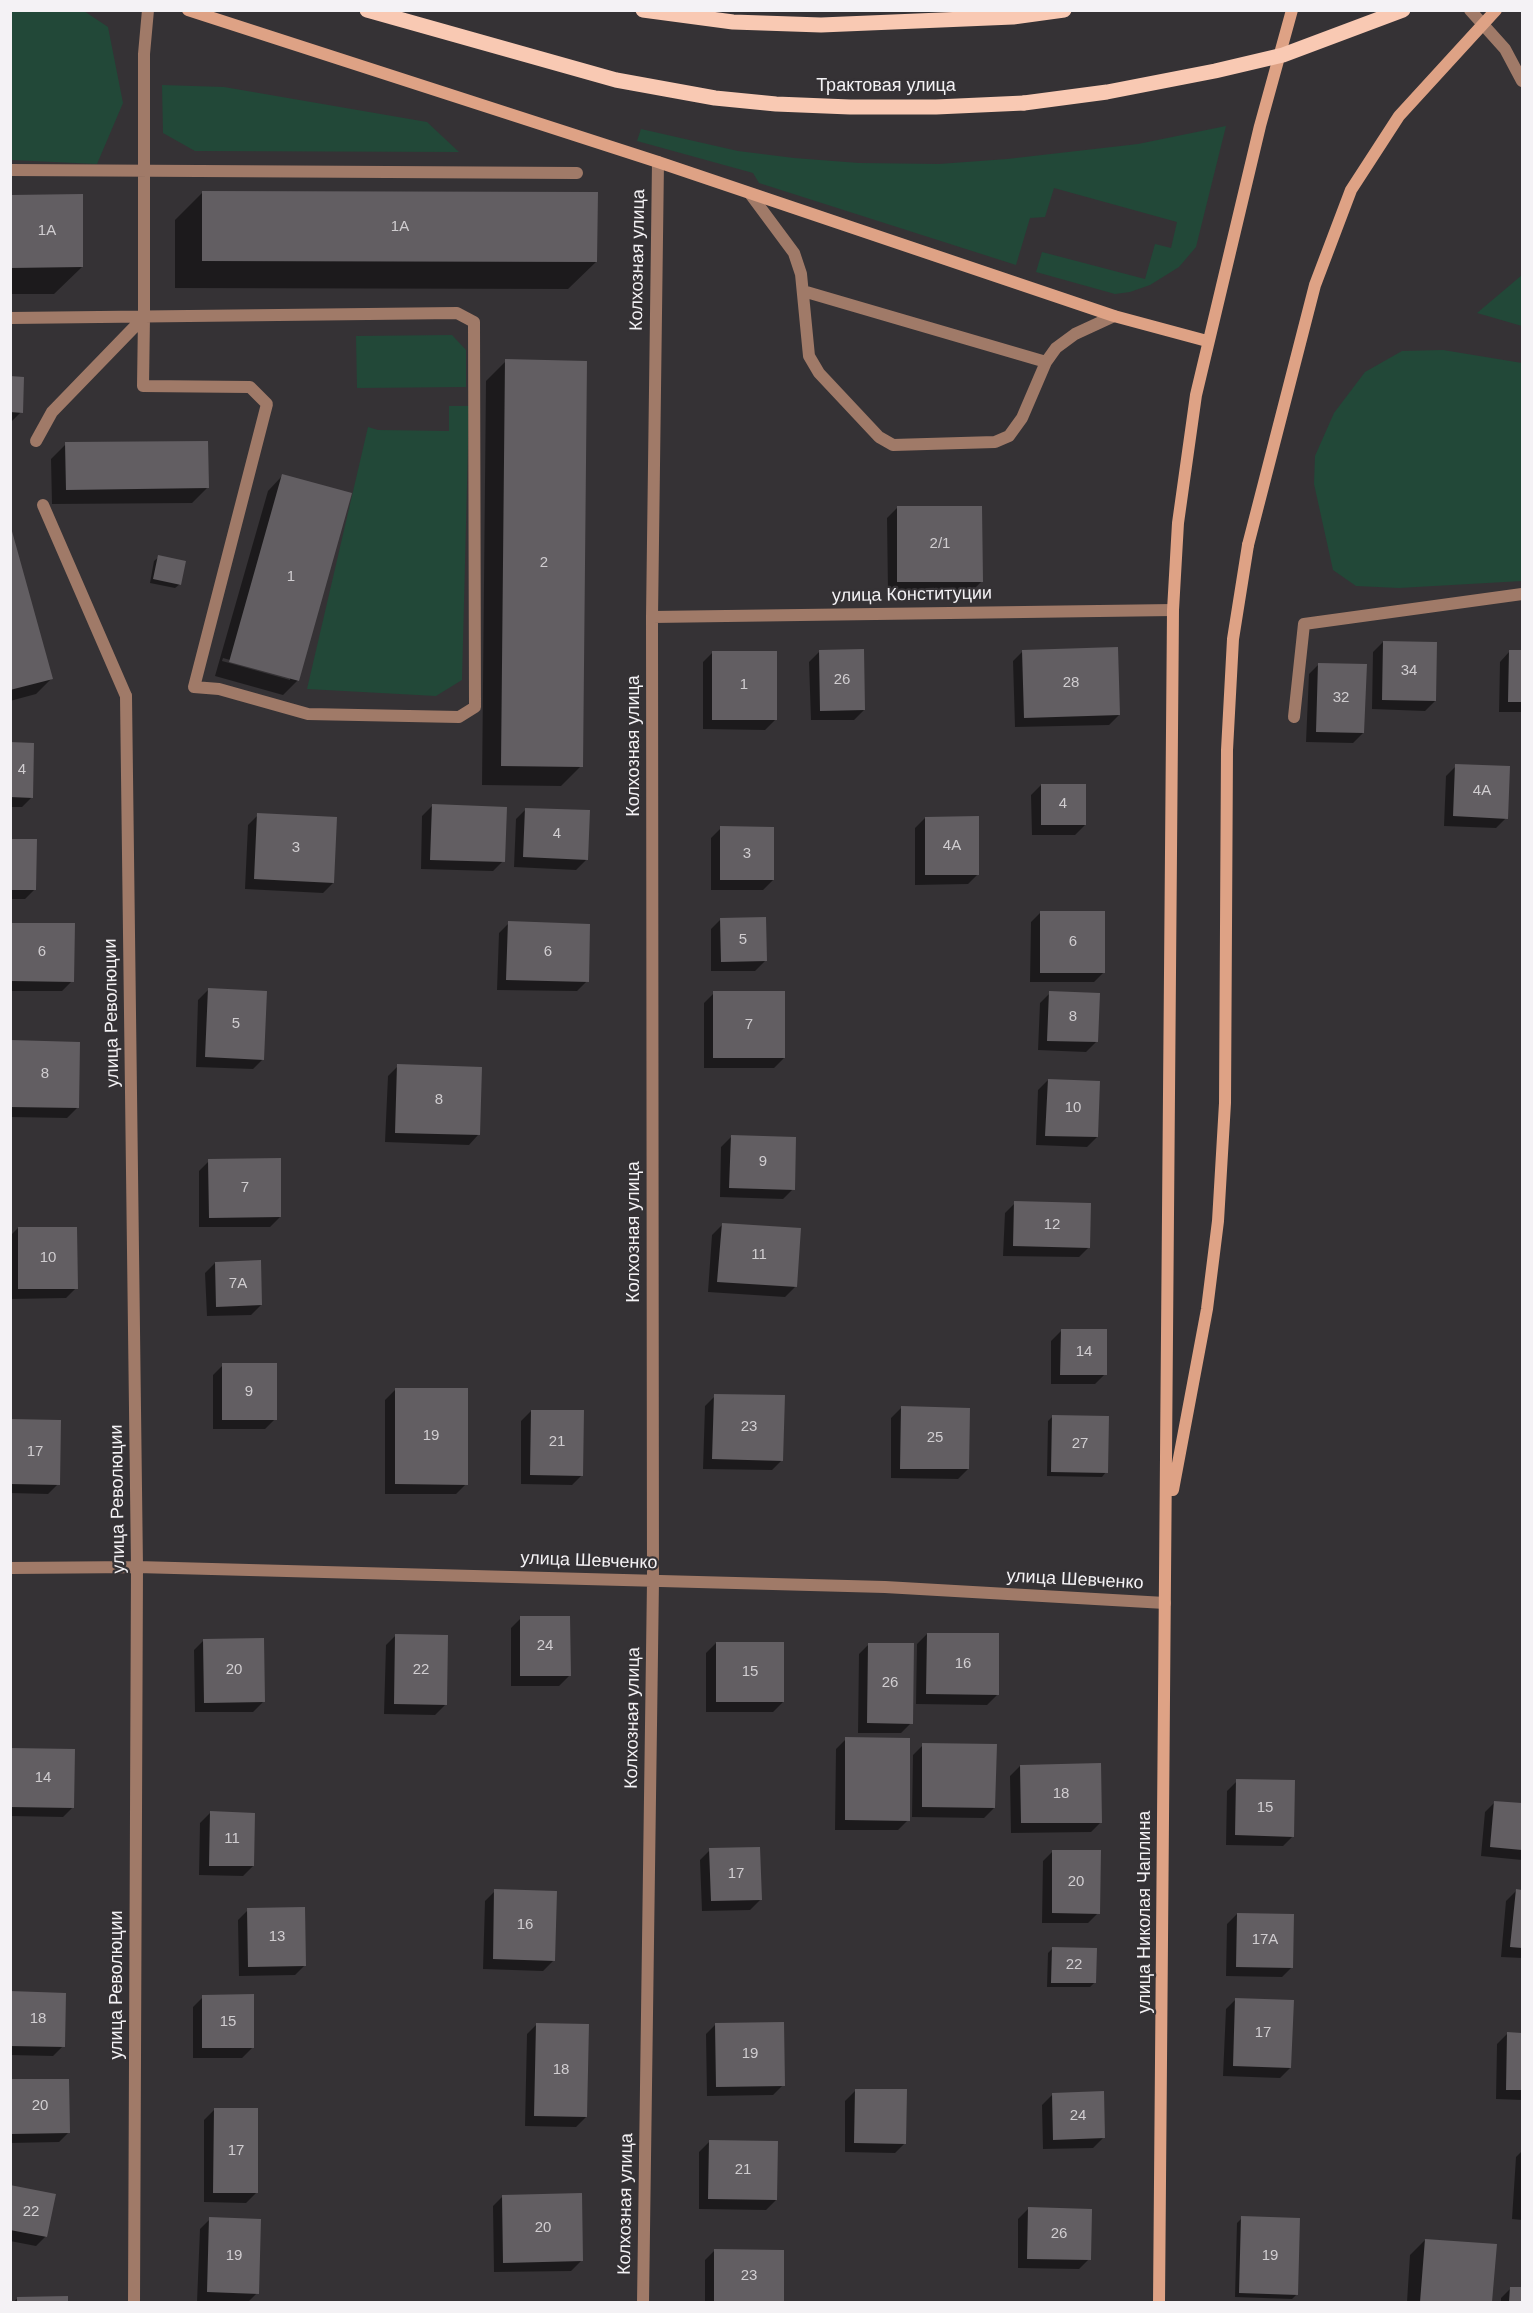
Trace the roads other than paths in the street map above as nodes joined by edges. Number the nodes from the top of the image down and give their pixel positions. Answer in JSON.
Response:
{"nodes":[{"id":1,"x":148,"y":10,"type":"edge"},
{"id":2,"x":188,"y":10,"type":"edge"},
{"id":3,"x":367,"y":10,"type":"edge"},
{"id":4,"x":643,"y":10,"type":"edge"},
{"id":5,"x":986,"y":10,"type":"edge"},
{"id":6,"x":1064,"y":10,"type":"edge"},
{"id":7,"x":1292,"y":10,"type":"edge"},
{"id":8,"x":1403,"y":10,"type":"edge"},
{"id":9,"x":1470,"y":10,"type":"edge"},
{"id":10,"x":1496,"y":10,"type":"edge"},
{"id":11,"x":1013,"y":17,"type":"junction"},
{"id":12,"x":1522,"y":81,"type":"edge"},
{"id":13,"x":658,"y":162,"type":"junction"},
{"id":14,"x":10,"y":170,"type":"edge"},
{"id":15,"x":144,"y":171,"type":"junction"},
{"id":16,"x":577,"y":172,"type":"dead end"},
{"id":17,"x":751,"y":195,"type":"junction"},
{"id":18,"x":803,"y":291,"type":"junction"},
{"id":19,"x":1114,"y":316,"type":"junction"},
{"id":20,"x":144,"y":317,"type":"junction"},
{"id":21,"x":10,"y":318,"type":"edge"},
{"id":22,"x":1207,"y":341,"type":"junction"},
{"id":23,"x":1046,"y":362,"type":"junction"},
{"id":24,"x":36,"y":441,"type":"dead end"},
{"id":25,"x":44,"y":505,"type":"dead end"},
{"id":26,"x":1522,"y":594,"type":"edge"},
{"id":27,"x":1173,"y":610,"type":"junction"},
{"id":28,"x":652,"y":617,"type":"junction"},
{"id":29,"x":1294,"y":717,"type":"dead end"},
{"id":30,"x":1167,"y":1521,"type":"junction"},
{"id":31,"x":137,"y":1567,"type":"junction"},
{"id":32,"x":10,"y":1568,"type":"edge"},
{"id":33,"x":653,"y":1581,"type":"junction"},
{"id":34,"x":1165,"y":1604,"type":"junction"},
{"id":35,"x":134,"y":2302,"type":"edge"},
{"id":36,"x":643,"y":2302,"type":"edge"},
{"id":37,"x":1160,"y":2302,"type":"edge"}],
"edges":[{"from":1,"to":15,"type":"street"},
{"from":2,"to":13,"type":"street"},
{"from":3,"to":8,"type":"main road","name":"Трактовая улица","bridge":true},
{"from":4,"to":11,"type":"main road"},
{"from":5,"to":11,"type":"street"},
{"from":6,"to":11,"type":"main road"},
{"from":7,"to":22,"type":"street"},
{"from":9,"to":12,"type":"street"},
{"from":10,"to":30,"type":"street","bridge":true},
{"from":13,"to":17,"type":"street"},
{"from":13,"to":28,"type":"street","name":"Колхозная улица"},
{"from":14,"to":15,"type":"street"},
{"from":15,"to":16,"type":"street"},
{"from":15,"to":20,"type":"street"},
{"from":17,"to":18,"type":"street"},
{"from":17,"to":19,"type":"street"},
{"from":18,"to":23,"type":"street"},
{"from":18,"to":23,"type":"street"},
{"from":19,"to":22,"type":"street"},
{"from":19,"to":23,"type":"street"},
{"from":20,"to":20,"type":"street"},
{"from":20,"to":21,"type":"street"},
{"from":20,"to":24,"type":"street"},
{"from":22,"to":27,"type":"street"},
{"from":25,"to":31,"type":"street","name":"улица Революции"},
{"from":26,"to":29,"type":"street"},
{"from":27,"to":28,"type":"street","name":"улица Конституции"},
{"from":27,"to":30,"type":"street"},
{"from":28,"to":33,"type":"street","name":"Колхозная улица"},
{"from":30,"to":34,"type":"street","name":"улица Николая Чаплина"},
{"from":31,"to":32,"type":"street","name":"улица Шевченко"},
{"from":31,"to":33,"type":"street","name":"улица Шевченко"},
{"from":31,"to":35,"type":"street","name":"улица Революции"},
{"from":33,"to":34,"type":"street","name":"улица Шевченко"},
{"from":33,"to":36,"type":"street","name":"Колхозная улица"},
{"from":34,"to":37,"type":"street","name":"улица Николая Чаплина"}]}
